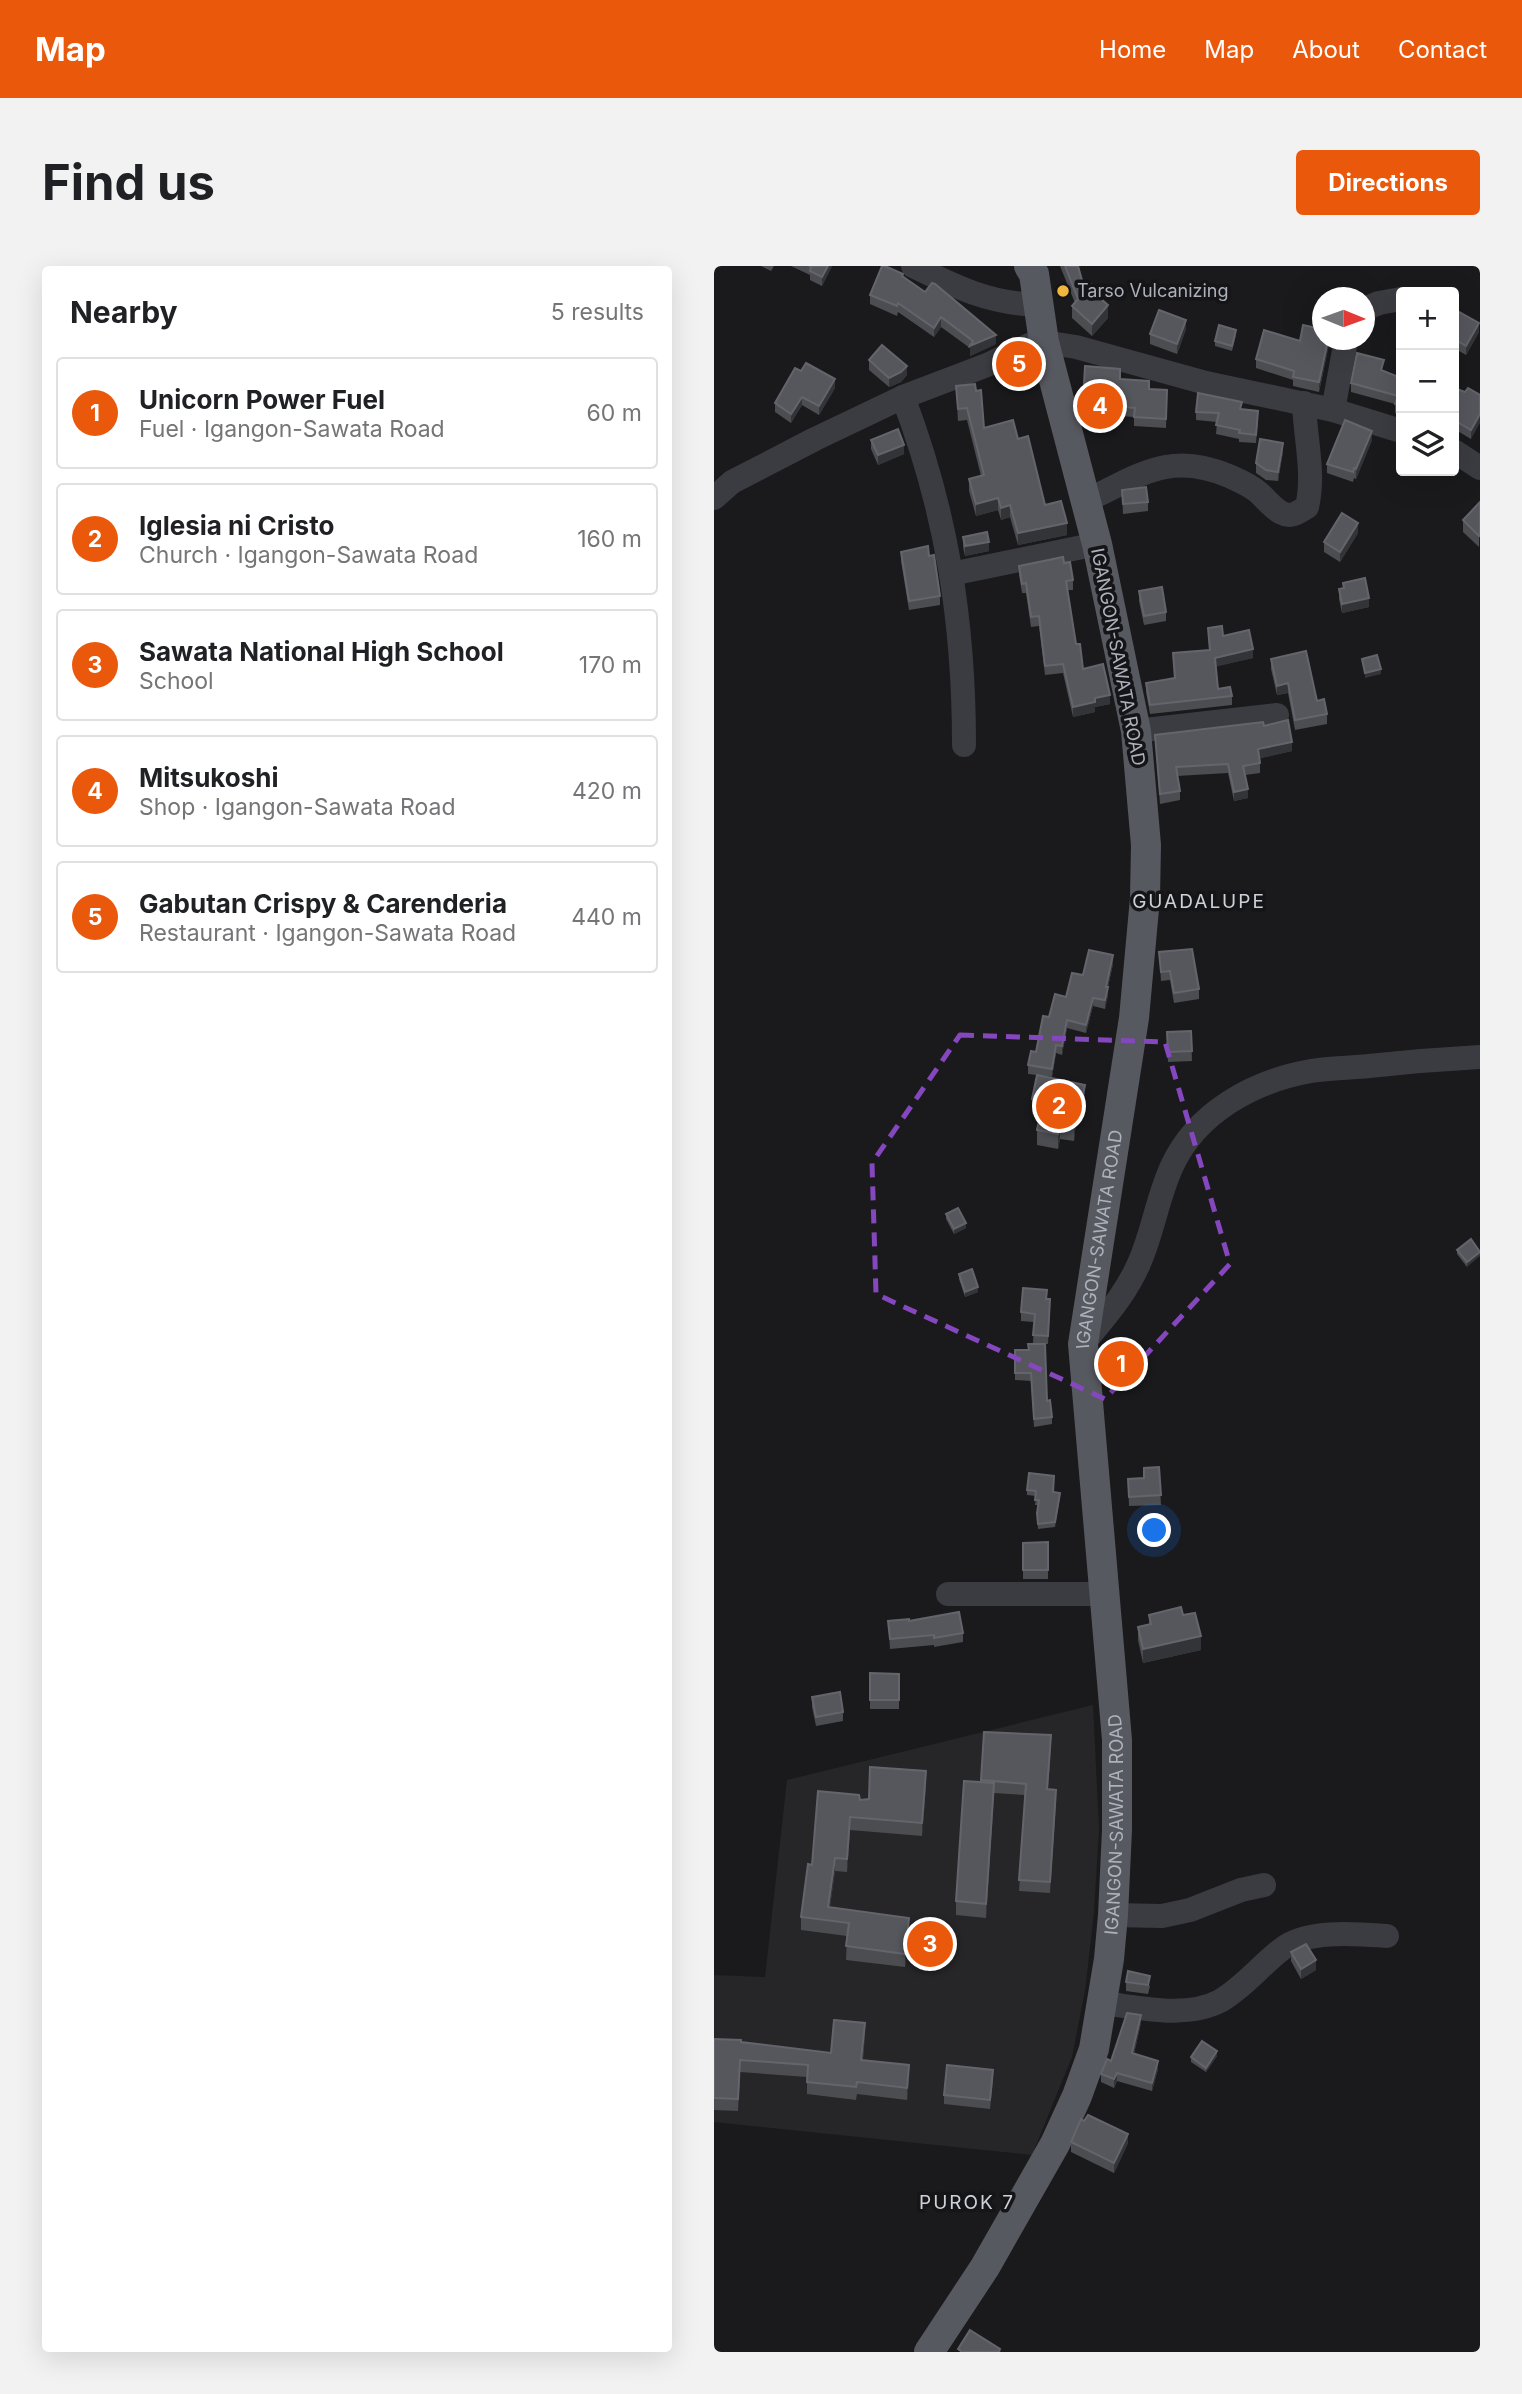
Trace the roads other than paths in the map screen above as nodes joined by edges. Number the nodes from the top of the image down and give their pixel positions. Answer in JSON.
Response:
{"nodes":[{"id":1,"x":913,"y":266,"type":"edge"},
{"id":2,"x":1033,"y":269,"type":"edge"},
{"id":3,"x":1396,"y":300,"type":"edge"},
{"id":4,"x":1037,"y":305,"type":"junction"},
{"id":5,"x":1375,"y":305,"type":"edge"},
{"id":6,"x":1044,"y":342,"type":"junction"},
{"id":7,"x":1344,"y":350,"type":"edge"},
{"id":8,"x":903,"y":397,"type":"junction"},
{"id":9,"x":1304,"y":403,"type":"junction"},
{"id":10,"x":1333,"y":410,"type":"junction"},
{"id":11,"x":1396,"y":429,"type":"edge"},
{"id":12,"x":1459,"y":455,"type":"edge"},
{"id":13,"x":1480,"y":468,"type":"edge"},
{"id":14,"x":714,"y":498,"type":"edge"},
{"id":15,"x":1085,"y":501,"type":"junction"},
{"id":16,"x":1097,"y":544,"type":"junction"},
{"id":17,"x":951,"y":574,"type":"junction"},
{"id":18,"x":1277,"y":715,"type":"dead end"},
{"id":19,"x":1136,"y":731,"type":"junction"},
{"id":20,"x":964,"y":745,"type":"dead end"},
{"id":21,"x":1480,"y":1057,"type":"edge"},
{"id":22,"x":1083,"y":1344,"type":"junction"},
{"id":23,"x":948,"y":1594,"type":"dead end"},
{"id":24,"x":1104,"y":1594,"type":"junction"},
{"id":25,"x":1264,"y":1885,"type":"dead end"},
{"id":26,"x":1113,"y":1915,"type":"junction"},
{"id":27,"x":1387,"y":1936,"type":"dead end"},
{"id":28,"x":1102,"y":2003,"type":"junction"},
{"id":29,"x":929,"y":2352,"type":"edge"}],
"edges":[{"from":1,"to":4,"type":"street"},
{"from":2,"to":4,"type":"main road","name":"IGANGON-SAWATA ROAD"},
{"from":3,"to":5,"type":"street"},
{"from":4,"to":6,"type":"main road","name":"IGANGON-SAWATA ROAD"},
{"from":6,"to":8,"type":"street"},
{"from":6,"to":9,"type":"street"},
{"from":6,"to":15,"type":"main road","name":"IGANGON-SAWATA ROAD"},
{"from":7,"to":10,"type":"street"},
{"from":8,"to":14,"type":"street"},
{"from":8,"to":17,"type":"street"},
{"from":9,"to":10,"type":"street"},
{"from":9,"to":15,"type":"street"},
{"from":10,"to":11,"type":"street"},
{"from":12,"to":13,"type":"street"},
{"from":15,"to":16,"type":"main road","name":"IGANGON-SAWATA ROAD"},
{"from":16,"to":17,"type":"street"},
{"from":16,"to":19,"type":"main road","name":"IGANGON-SAWATA ROAD"},
{"from":17,"to":20,"type":"street"},
{"from":18,"to":19,"type":"street"},
{"from":19,"to":22,"type":"main road","name":"IGANGON-SAWATA ROAD"},
{"from":21,"to":22,"type":"street"},
{"from":22,"to":24,"type":"main road","name":"IGANGON-SAWATA ROAD"},
{"from":23,"to":24,"type":"street"},
{"from":24,"to":26,"type":"main road","name":"IGANGON-SAWATA ROAD"},
{"from":25,"to":26,"type":"street"},
{"from":26,"to":28,"type":"main road","name":"IGANGON-SAWATA ROAD"},
{"from":27,"to":28,"type":"street"},
{"from":28,"to":29,"type":"main road","name":"IGANGON-SAWATA ROAD"}]}
